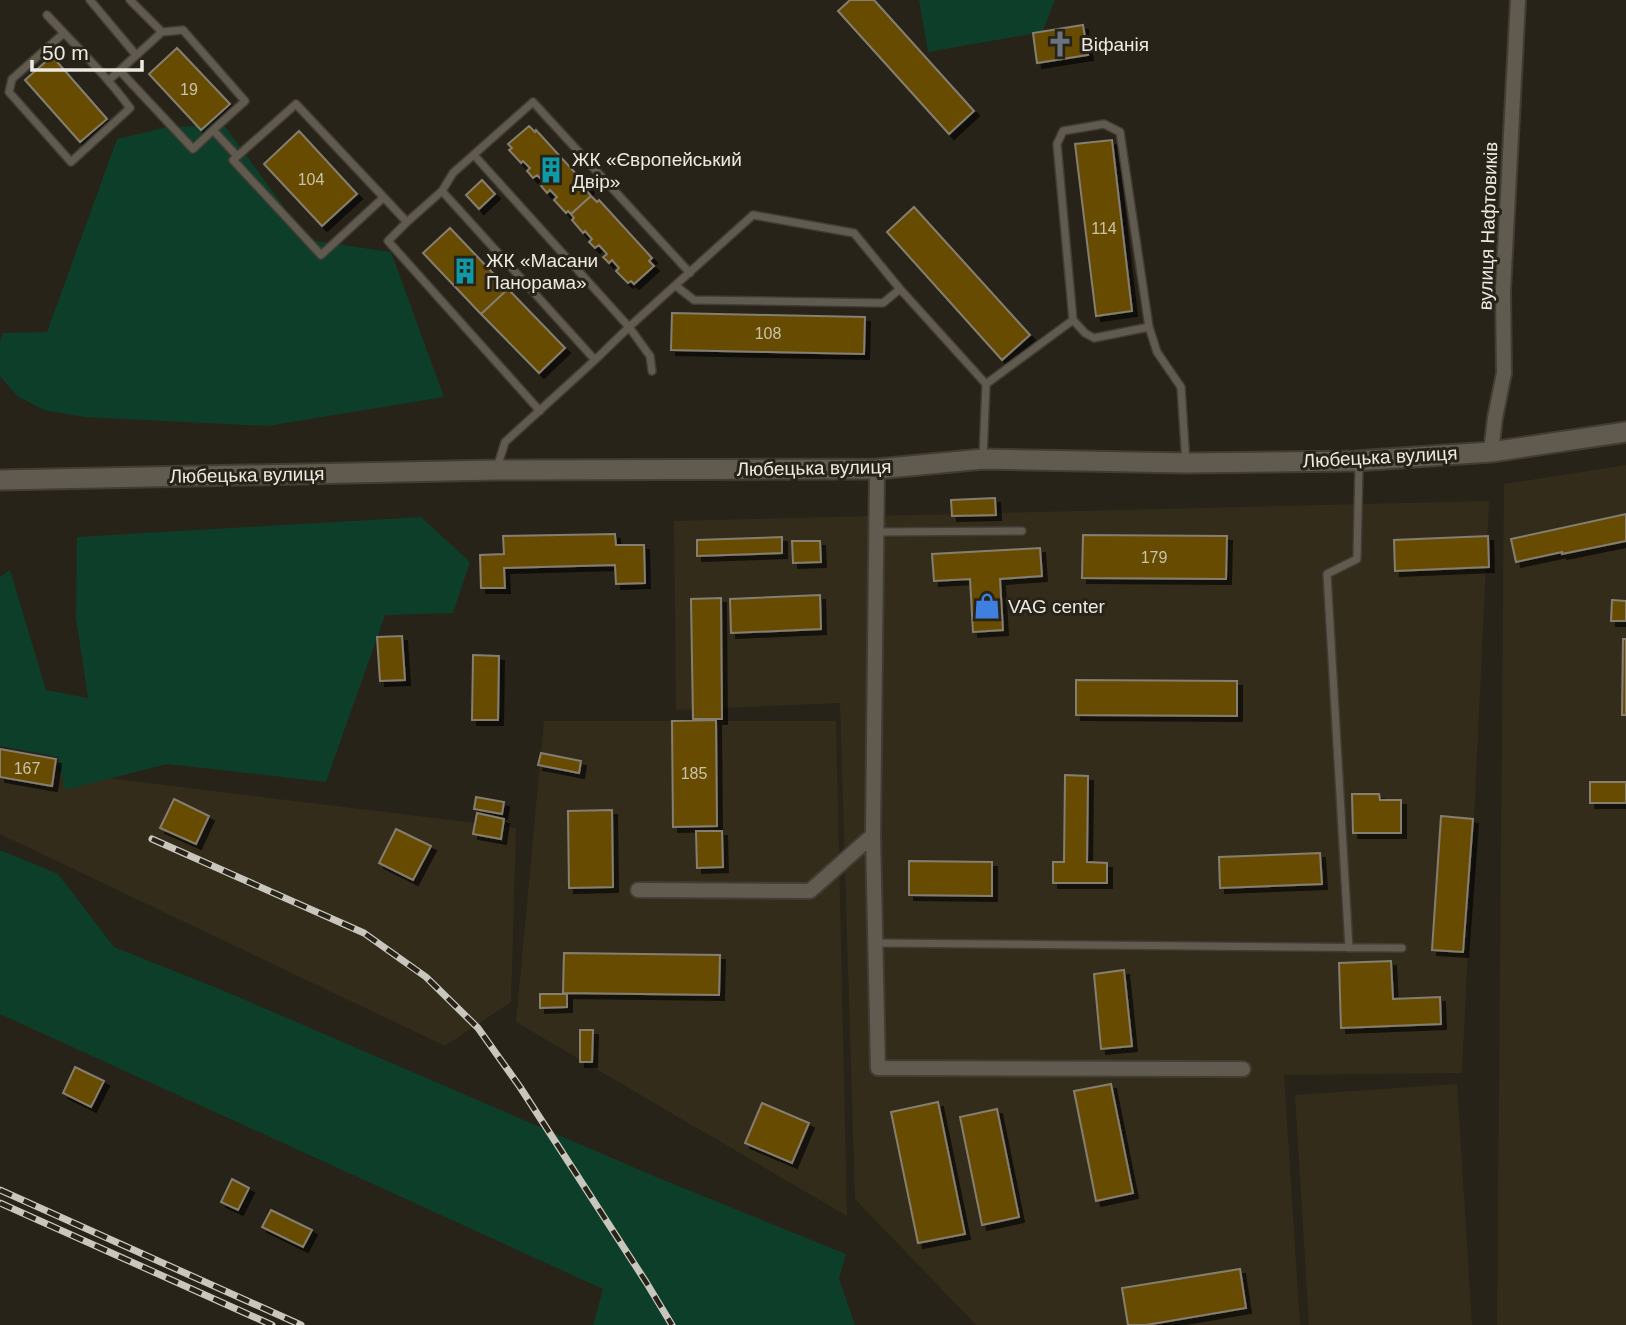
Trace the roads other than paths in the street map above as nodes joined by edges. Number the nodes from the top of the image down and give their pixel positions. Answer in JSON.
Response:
{"nodes":[{"id":1,"x":90,"y":0,"type":"edge"},
{"id":2,"x":130,"y":0,"type":"edge"},
{"id":3,"x":1518,"y":0,"type":"edge"},
{"id":4,"x":47,"y":15,"type":"dead end"},
{"id":5,"x":162,"y":32,"type":"junction"},
{"id":6,"x":64,"y":33,"type":"junction"},
{"id":7,"x":136,"y":55,"type":"junction"},
{"id":8,"x":120,"y":71,"type":"junction"},
{"id":9,"x":109,"y":80,"type":"junction"},
{"id":10,"x":213,"y":130,"type":"junction"},
{"id":11,"x":474,"y":155,"type":"junction"},
{"id":12,"x":237,"y":156,"type":"junction"},
{"id":13,"x":442,"y":191,"type":"junction"},
{"id":14,"x":383,"y":198,"type":"junction"},
{"id":15,"x":407,"y":222,"type":"junction"},
{"id":16,"x":690,"y":273,"type":"junction"},
{"id":17,"x":676,"y":286,"type":"junction"},
{"id":18,"x":900,"y":289,"type":"junction"},
{"id":19,"x":1073,"y":320,"type":"junction"},
{"id":20,"x":629,"y":327,"type":"junction"},
{"id":21,"x":1149,"y":327,"type":"junction"},
{"id":22,"x":595,"y":360,"type":"junction"},
{"id":23,"x":652,"y":371,"type":"dead end"},
{"id":24,"x":986,"y":384,"type":"junction"},
{"id":25,"x":540,"y":411,"type":"junction"},
{"id":26,"x":1626,"y":432,"type":"edge"},
{"id":27,"x":1491,"y":452,"type":"junction"},
{"id":28,"x":983,"y":459,"type":"junction"},
{"id":29,"x":1360,"y":460,"type":"junction"},
{"id":30,"x":1186,"y":463,"type":"junction"},
{"id":31,"x":877,"y":468,"type":"junction"},
{"id":32,"x":496,"y":470,"type":"junction"},
{"id":33,"x":0,"y":480,"type":"edge"},
{"id":34,"x":1022,"y":531,"type":"dead end"},
{"id":35,"x":876,"y":532,"type":"junction"},
{"id":36,"x":873,"y":835,"type":"junction"},
{"id":37,"x":638,"y":890,"type":"dead end"},
{"id":38,"x":875,"y":943,"type":"junction"},
{"id":39,"x":1349,"y":948,"type":"junction"},
{"id":40,"x":1402,"y":948,"type":"dead end"},
{"id":41,"x":1243,"y":1069,"type":"dead end"}],
"edges":[{"from":1,"to":7,"type":"lane"},
{"from":2,"to":5,"type":"lane"},
{"from":3,"to":27,"type":"street","name":"вулиця Нафтовиків"},
{"from":4,"to":6,"type":"lane"},
{"from":5,"to":7,"type":"lane"},
{"from":5,"to":10,"type":"lane"},
{"from":6,"to":9,"type":"lane"},
{"from":6,"to":9,"type":"lane"},
{"from":7,"to":8,"type":"lane"},
{"from":8,"to":9,"type":"lane"},
{"from":8,"to":10,"type":"lane"},
{"from":10,"to":12,"type":"lane"},
{"from":11,"to":13,"type":"lane"},
{"from":11,"to":16,"type":"lane"},
{"from":11,"to":20,"type":"lane"},
{"from":12,"to":14,"type":"lane"},
{"from":12,"to":14,"type":"lane"},
{"from":13,"to":15,"type":"lane"},
{"from":13,"to":22,"type":"lane"},
{"from":14,"to":15,"type":"lane"},
{"from":15,"to":25,"type":"lane"},
{"from":16,"to":17,"type":"lane"},
{"from":16,"to":18,"type":"lane"},
{"from":17,"to":18,"type":"lane"},
{"from":17,"to":20,"type":"lane"},
{"from":18,"to":24,"type":"lane"},
{"from":19,"to":21,"type":"lane"},
{"from":19,"to":21,"type":"lane"},
{"from":19,"to":24,"type":"lane"},
{"from":20,"to":22,"type":"lane"},
{"from":20,"to":23,"type":"lane"},
{"from":21,"to":30,"type":"lane"},
{"from":22,"to":25,"type":"lane"},
{"from":24,"to":28,"type":"lane"},
{"from":25,"to":32,"type":"lane"},
{"from":26,"to":27,"type":"main road","name":"Любецька вулиця"},
{"from":27,"to":29,"type":"main road","name":"Любецька вулиця"},
{"from":28,"to":30,"type":"main road","name":"Любецька вулиця"},
{"from":28,"to":31,"type":"main road","name":"Любецька вулиця"},
{"from":29,"to":30,"type":"main road","name":"Любецька вулиця"},
{"from":29,"to":39,"type":"lane"},
{"from":31,"to":32,"type":"main road","name":"Любецька вулиця"},
{"from":31,"to":35,"type":"street"},
{"from":32,"to":33,"type":"main road","name":"Любецька вулиця"},
{"from":34,"to":35,"type":"lane"},
{"from":35,"to":36,"type":"street"},
{"from":36,"to":37,"type":"street"},
{"from":36,"to":38,"type":"street"},
{"from":38,"to":39,"type":"lane"},
{"from":38,"to":41,"type":"street"},
{"from":39,"to":40,"type":"lane"}]}
